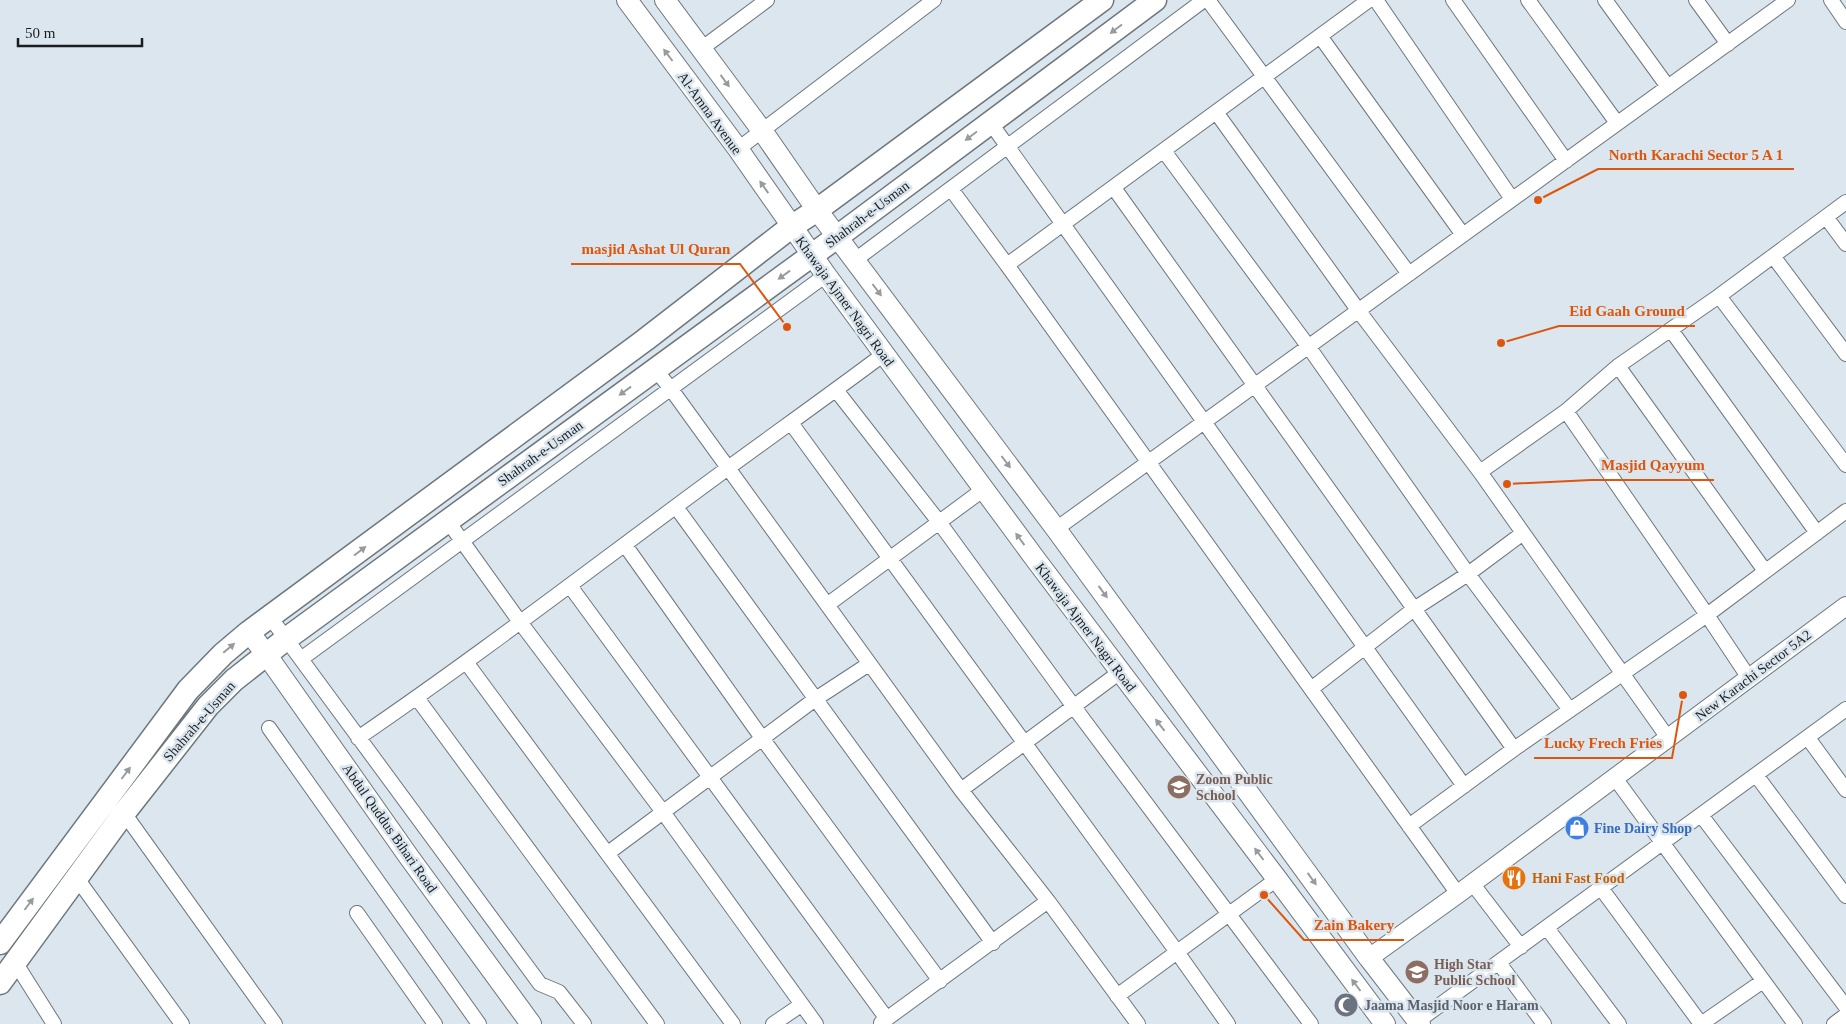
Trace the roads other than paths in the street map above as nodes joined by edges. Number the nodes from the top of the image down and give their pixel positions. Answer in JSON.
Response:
{"nodes":[{"id":1,"x":627,"y":0,"type":"edge"},
{"id":2,"x":665,"y":0,"type":"edge"},
{"id":3,"x":767,"y":0,"type":"edge"},
{"id":4,"x":934,"y":0,"type":"edge"},
{"id":5,"x":1102,"y":0,"type":"edge"},
{"id":6,"x":1155,"y":0,"type":"edge"},
{"id":7,"x":1204,"y":0,"type":"edge"},
{"id":8,"x":1208,"y":0,"type":"edge"},
{"id":9,"x":1369,"y":0,"type":"edge"},
{"id":10,"x":1376,"y":0,"type":"edge"},
{"id":11,"x":1453,"y":0,"type":"edge"},
{"id":12,"x":1528,"y":0,"type":"edge"},
{"id":13,"x":1605,"y":0,"type":"edge"},
{"id":14,"x":1696,"y":0,"type":"edge"},
{"id":15,"x":1788,"y":0,"type":"edge"},
{"id":16,"x":1831,"y":0,"type":"edge"},
{"id":17,"x":1846,"y":22,"type":"edge"},
{"id":18,"x":1320,"y":36,"type":"junction"},
{"id":19,"x":1728,"y":44,"type":"junction"},
{"id":20,"x":701,"y":48,"type":"junction"},
{"id":21,"x":1266,"y":76,"type":"junction"},
{"id":22,"x":1668,"y":87,"type":"junction"},
{"id":23,"x":1216,"y":112,"type":"junction"},
{"id":24,"x":990,"y":122,"type":"junction"},
{"id":25,"x":1617,"y":124,"type":"junction"},
{"id":26,"x":762,"y":132,"type":"junction"},
{"id":27,"x":1008,"y":147,"type":"junction"},
{"id":28,"x":738,"y":149,"type":"junction"},
{"id":29,"x":1164,"y":151,"type":"junction"},
{"id":30,"x":1566,"y":160,"type":"junction"},
{"id":31,"x":1114,"y":188,"type":"junction"},
{"id":32,"x":951,"y":189,"type":"junction"},
{"id":33,"x":1512,"y":199,"type":"junction"},
{"id":34,"x":1846,"y":202,"type":"edge"},
{"id":35,"x":817,"y":210,"type":"junction"},
{"id":36,"x":1826,"y":217,"type":"junction"},
{"id":37,"x":1064,"y":224,"type":"junction"},
{"id":38,"x":792,"y":227,"type":"junction"},
{"id":39,"x":1463,"y":235,"type":"junction"},
{"id":40,"x":837,"y":237,"type":"junction"},
{"id":41,"x":1846,"y":244,"type":"edge"},
{"id":42,"x":812,"y":255,"type":"junction"},
{"id":43,"x":1773,"y":256,"type":"junction"},
{"id":44,"x":855,"y":260,"type":"junction"},
{"id":45,"x":1008,"y":265,"type":"junction"},
{"id":46,"x":1410,"y":274,"type":"junction"},
{"id":47,"x":826,"y":275,"type":"junction"},
{"id":48,"x":1719,"y":296,"type":"junction"},
{"id":49,"x":1358,"y":310,"type":"junction"},
{"id":50,"x":1671,"y":330,"type":"junction"},
{"id":51,"x":1308,"y":346,"type":"junction"},
{"id":52,"x":884,"y":354,"type":"junction"},
{"id":53,"x":1846,"y":354,"type":"edge"},
{"id":54,"x":1618,"y":366,"type":"junction"},
{"id":55,"x":655,"y":369,"type":"junction"},
{"id":56,"x":1254,"y":385,"type":"junction"},
{"id":57,"x":672,"y":389,"type":"junction"},
{"id":58,"x":836,"y":390,"type":"junction"},
{"id":59,"x":1566,"y":411,"type":"junction"},
{"id":60,"x":1203,"y":422,"type":"junction"},
{"id":61,"x":791,"y":423,"type":"junction"},
{"id":62,"x":985,"y":435,"type":"junction"},
{"id":63,"x":959,"y":456,"type":"junction"},
{"id":64,"x":1148,"y":461,"type":"junction"},
{"id":65,"x":1846,"y":465,"type":"edge"},
{"id":66,"x":728,"y":468,"type":"junction"},
{"id":67,"x":1480,"y":472,"type":"junction"},
{"id":68,"x":984,"y":490,"type":"junction"},
{"id":69,"x":676,"y":508,"type":"junction"},
{"id":70,"x":1846,"y":512,"type":"edge"},
{"id":71,"x":448,"y":520,"type":"junction"},
{"id":72,"x":939,"y":522,"type":"junction"},
{"id":73,"x":1056,"y":529,"type":"junction"},
{"id":74,"x":1523,"y":533,"type":"junction"},
{"id":75,"x":1817,"y":533,"type":"junction"},
{"id":76,"x":462,"y":542,"type":"junction"},
{"id":77,"x":625,"y":545,"type":"junction"},
{"id":78,"x":889,"y":558,"type":"junction"},
{"id":79,"x":1766,"y":572,"type":"junction"},
{"id":80,"x":1468,"y":574,"type":"junction"},
{"id":81,"x":570,"y":586,"type":"junction"},
{"id":82,"x":827,"y":605,"type":"junction"},
{"id":83,"x":1846,"y":606,"type":"edge"},
{"id":84,"x":1414,"y":609,"type":"junction"},
{"id":85,"x":1708,"y":615,"type":"junction"},
{"id":86,"x":270,"y":617,"type":"junction"},
{"id":87,"x":520,"y":622,"type":"junction"},
{"id":88,"x":249,"y":632,"type":"junction"},
{"id":89,"x":286,"y":638,"type":"junction"},
{"id":90,"x":1364,"y":647,"type":"junction"},
{"id":91,"x":266,"y":654,"type":"junction"},
{"id":92,"x":301,"y":659,"type":"junction"},
{"id":93,"x":466,"y":662,"type":"junction"},
{"id":94,"x":869,"y":664,"type":"junction"},
{"id":95,"x":1120,"y":672,"type":"junction"},
{"id":96,"x":1623,"y":673,"type":"junction"},
{"id":97,"x":1749,"y":678,"type":"junction"},
{"id":98,"x":1311,"y":689,"type":"junction"},
{"id":99,"x":417,"y":698,"type":"junction"},
{"id":100,"x":814,"y":700,"type":"junction"},
{"id":101,"x":1074,"y":707,"type":"junction"},
{"id":102,"x":1846,"y":709,"type":"edge"},
{"id":103,"x":1570,"y":710,"type":"junction"},
{"id":104,"x":269,"y":728,"type":"dead end"},
{"id":105,"x":358,"y":738,"type":"junction"},
{"id":106,"x":762,"y":738,"type":"junction"},
{"id":107,"x":1668,"y":738,"type":"junction"},
{"id":108,"x":1808,"y":738,"type":"junction"},
{"id":109,"x":1024,"y":744,"type":"junction"},
{"id":110,"x":1514,"y":748,"type":"junction"},
{"id":111,"x":1230,"y":768,"type":"junction"},
{"id":112,"x":1756,"y":775,"type":"junction"},
{"id":113,"x":711,"y":776,"type":"junction"},
{"id":114,"x":1615,"y":778,"type":"junction"},
{"id":115,"x":1207,"y":786,"type":"junction"},
{"id":116,"x":1464,"y":786,"type":"junction"},
{"id":117,"x":961,"y":790,"type":"junction"},
{"id":118,"x":1846,"y":790,"type":"edge"},
{"id":119,"x":663,"y":812,"type":"junction"},
{"id":120,"x":124,"y":813,"type":"junction"},
{"id":121,"x":1701,"y":815,"type":"junction"},
{"id":122,"x":1409,"y":826,"type":"junction"},
{"id":123,"x":1663,"y":843,"type":"junction"},
{"id":124,"x":608,"y":853,"type":"junction"},
{"id":125,"x":76,"y":877,"type":"junction"},
{"id":126,"x":1277,"y":879,"type":"junction"},
{"id":127,"x":1472,"y":883,"type":"junction"},
{"id":128,"x":1601,"y":888,"type":"junction"},
{"id":129,"x":1458,"y":894,"type":"junction"},
{"id":130,"x":1846,"y":896,"type":"edge"},
{"id":131,"x":1048,"y":901,"type":"junction"},
{"id":132,"x":357,"y":913,"type":"dead end"},
{"id":133,"x":1230,"y":914,"type":"junction"},
{"id":134,"x":1547,"y":928,"type":"junction"},
{"id":135,"x":993,"y":942,"type":"junction"},
{"id":136,"x":0,"y":943,"type":"edge"},
{"id":137,"x":1521,"y":947,"type":"junction"},
{"id":138,"x":1177,"y":952,"type":"junction"},
{"id":139,"x":1369,"y":958,"type":"junction"},
{"id":140,"x":15,"y":962,"type":"junction"},
{"id":141,"x":1499,"y":963,"type":"junction"},
{"id":142,"x":940,"y":981,"type":"junction"},
{"id":143,"x":1763,"y":981,"type":"junction"},
{"id":144,"x":0,"y":983,"type":"edge"},
{"id":145,"x":1117,"y":996,"type":"junction"},
{"id":146,"x":801,"y":1005,"type":"junction"},
{"id":147,"x":1846,"y":1007,"type":"edge"},
{"id":148,"x":1846,"y":1015,"type":"edge"},
{"id":149,"x":883,"y":1021,"type":"edge"},
{"id":150,"x":1383,"y":1023,"type":"edge"},
{"id":151,"x":1419,"y":1023,"type":"edge"},
{"id":152,"x":54,"y":1024,"type":"edge"},
{"id":153,"x":182,"y":1024,"type":"edge"},
{"id":154,"x":274,"y":1024,"type":"edge"},
{"id":155,"x":435,"y":1024,"type":"edge"},
{"id":156,"x":479,"y":1024,"type":"edge"},
{"id":157,"x":531,"y":1024,"type":"edge"},
{"id":158,"x":584,"y":1024,"type":"edge"},
{"id":159,"x":657,"y":1024,"type":"edge"},
{"id":160,"x":733,"y":1024,"type":"edge"},
{"id":161,"x":772,"y":1024,"type":"edge"},
{"id":162,"x":816,"y":1024,"type":"edge"},
{"id":163,"x":1138,"y":1024,"type":"edge"},
{"id":164,"x":1228,"y":1024,"type":"edge"},
{"id":165,"x":1311,"y":1024,"type":"edge"},
{"id":166,"x":1544,"y":1024,"type":"edge"},
{"id":167,"x":1619,"y":1024,"type":"edge"},
{"id":168,"x":1701,"y":1024,"type":"edge"},
{"id":169,"x":1795,"y":1024,"type":"edge"},
{"id":170,"x":1834,"y":1024,"type":"edge"}],
"edges":[{"from":28,"to":1,"type":"main road","name":"Al-Amna Avenue","one_way":true},
{"from":2,"to":20,"type":"main road"},
{"from":3,"to":20,"type":"street"},
{"from":4,"to":26,"type":"street"},
{"from":5,"to":35,"type":"main road","name":"Shahrah-e-Usman"},
{"from":6,"to":24,"type":"main road","name":"Shahrah-e-Usman","one_way":true},
{"from":7,"to":27,"type":"street"},
{"from":8,"to":21,"type":"street"},
{"from":9,"to":18,"type":"street"},
{"from":10,"to":33,"type":"street"},
{"from":11,"to":30,"type":"street"},
{"from":12,"to":25,"type":"street"},
{"from":13,"to":22,"type":"street"},
{"from":14,"to":19,"type":"street"},
{"from":15,"to":19,"type":"street"},
{"from":16,"to":17,"type":"street"},
{"from":18,"to":21,"type":"street"},
{"from":18,"to":39,"type":"street"},
{"from":19,"to":22,"type":"street"},
{"from":20,"to":26,"type":"main road","one_way":true},
{"from":21,"to":23,"type":"street"},
{"from":21,"to":46,"type":"street"},
{"from":22,"to":25,"type":"street"},
{"from":23,"to":29,"type":"street"},
{"from":23,"to":49,"type":"street"},
{"from":24,"to":27,"type":"street"},
{"from":24,"to":40,"type":"main road","name":"Shahrah-e-Usman","one_way":true},
{"from":25,"to":30,"type":"street"},
{"from":26,"to":28,"type":"street"},
{"from":26,"to":35,"type":"main road"},
{"from":27,"to":32,"type":"street"},
{"from":27,"to":37,"type":"street"},
{"from":38,"to":28,"type":"main road","name":"Al-Amna Avenue","one_way":true},
{"from":29,"to":31,"type":"street"},
{"from":29,"to":51,"type":"street"},
{"from":30,"to":33,"type":"street"},
{"from":31,"to":37,"type":"street"},
{"from":31,"to":56,"type":"street"},
{"from":32,"to":44,"type":"street"},
{"from":32,"to":45,"type":"street"},
{"from":33,"to":39,"type":"street"},
{"from":34,"to":36,"type":"street"},
{"from":35,"to":38,"type":"main road","name":"Shahrah-e-Usman"},
{"from":35,"to":40,"type":"main road"},
{"from":36,"to":41,"type":"street"},
{"from":36,"to":43,"type":"street"},
{"from":37,"to":45,"type":"street"},
{"from":37,"to":60,"type":"street"},
{"from":38,"to":42,"type":"main road","name":"Khawaja Ajmer Nagri Road"},
{"from":86,"to":38,"type":"main road","name":"Shahrah-e-Usman","one_way":true},
{"from":39,"to":46,"type":"street"},
{"from":40,"to":42,"type":"main road","name":"Shahrah-e-Usman"},
{"from":40,"to":44,"type":"main road"},
{"from":42,"to":47,"type":"main road","name":"Khawaja Ajmer Nagri Road"},
{"from":42,"to":55,"type":"main road","name":"Shahrah-e-Usman","one_way":true},
{"from":43,"to":48,"type":"street"},
{"from":43,"to":53,"type":"street"},
{"from":44,"to":62,"type":"main road","one_way":true},
{"from":45,"to":64,"type":"street"},
{"from":46,"to":49,"type":"street"},
{"from":47,"to":52,"type":"main road","name":"Khawaja Ajmer Nagri Road"},
{"from":47,"to":57,"type":"street"},
{"from":48,"to":50,"type":"street"},
{"from":48,"to":65,"type":"street"},
{"from":49,"to":51,"type":"street"},
{"from":49,"to":67,"type":"street"},
{"from":50,"to":54,"type":"street"},
{"from":50,"to":75,"type":"street"},
{"from":51,"to":56,"type":"street"},
{"from":51,"to":80,"type":"street"},
{"from":52,"to":58,"type":"street"},
{"from":52,"to":63,"type":"main road","name":"Khawaja Ajmer Nagri Road"},
{"from":54,"to":59,"type":"street"},
{"from":54,"to":79,"type":"street"},
{"from":55,"to":57,"type":"street"},
{"from":55,"to":71,"type":"main road","name":"Shahrah-e-Usman","one_way":true},
{"from":56,"to":60,"type":"street"},
{"from":56,"to":84,"type":"street"},
{"from":57,"to":66,"type":"street"},
{"from":57,"to":76,"type":"street"},
{"from":58,"to":61,"type":"street"},
{"from":58,"to":72,"type":"street"},
{"from":59,"to":67,"type":"street"},
{"from":59,"to":85,"type":"street"},
{"from":60,"to":64,"type":"street"},
{"from":60,"to":90,"type":"street"},
{"from":61,"to":66,"type":"street"},
{"from":61,"to":78,"type":"street"},
{"from":62,"to":63,"type":"main road"},
{"from":62,"to":73,"type":"main road","one_way":true},
{"from":63,"to":68,"type":"main road","name":"Khawaja Ajmer Nagri Road"},
{"from":64,"to":73,"type":"street"},
{"from":64,"to":98,"type":"street"},
{"from":66,"to":69,"type":"street"},
{"from":66,"to":82,"type":"street"},
{"from":67,"to":74,"type":"street"},
{"from":68,"to":72,"type":"street"},
{"from":95,"to":68,"type":"main road","name":"Khawaja Ajmer Nagri Road","one_way":true},
{"from":69,"to":77,"type":"street"},
{"from":69,"to":100,"type":"street"},
{"from":70,"to":75,"type":"street"},
{"from":71,"to":76,"type":"street"},
{"from":71,"to":89,"type":"main road","name":"Shahrah-e-Usman"},
{"from":72,"to":78,"type":"street"},
{"from":72,"to":101,"type":"street"},
{"from":73,"to":111,"type":"main road","one_way":true},
{"from":74,"to":80,"type":"street"},
{"from":74,"to":96,"type":"street"},
{"from":75,"to":79,"type":"street"},
{"from":76,"to":87,"type":"street"},
{"from":76,"to":92,"type":"street"},
{"from":77,"to":81,"type":"street"},
{"from":77,"to":106,"type":"street"},
{"from":78,"to":82,"type":"street"},
{"from":78,"to":109,"type":"street"},
{"from":79,"to":85,"type":"street"},
{"from":80,"to":84,"type":"street"},
{"from":80,"to":103,"type":"street"},
{"from":81,"to":87,"type":"street"},
{"from":81,"to":113,"type":"street"},
{"from":82,"to":94,"type":"street"},
{"from":83,"to":97,"type":"street","name":"New Karachi Sector 5A2"},
{"from":84,"to":90,"type":"street"},
{"from":84,"to":110,"type":"street"},
{"from":85,"to":96,"type":"street"},
{"from":85,"to":97,"type":"street"},
{"from":86,"to":88,"type":"main road","name":"Shahrah-e-Usman"},
{"from":86,"to":89,"type":"street"},
{"from":87,"to":93,"type":"street"},
{"from":87,"to":119,"type":"street"},
{"from":88,"to":91,"type":"main road","name":"Abdul Quddus Bihari Road"},
{"from":136,"to":88,"type":"main road","name":"Shahrah-e-Usman","one_way":true},
{"from":89,"to":91,"type":"main road","name":"Shahrah-e-Usman"},
{"from":89,"to":92,"type":"street"},
{"from":90,"to":98,"type":"street"},
{"from":90,"to":116,"type":"street"},
{"from":91,"to":120,"type":"main road","name":"Shahrah-e-Usman"},
{"from":91,"to":157,"type":"main road","name":"Abdul Quddus Bihari Road"},
{"from":92,"to":105,"type":"street"},
{"from":93,"to":99,"type":"street"},
{"from":93,"to":124,"type":"street"},
{"from":94,"to":100,"type":"street"},
{"from":94,"to":117,"type":"street"},
{"from":95,"to":101,"type":"street"},
{"from":115,"to":95,"type":"main road","name":"Khawaja Ajmer Nagri Road","one_way":true},
{"from":96,"to":103,"type":"street"},
{"from":96,"to":107,"type":"street"},
{"from":97,"to":107,"type":"street","name":"New Karachi Sector 5A2"},
{"from":98,"to":122,"type":"street"},
{"from":99,"to":105,"type":"street"},
{"from":99,"to":159,"type":"street"},
{"from":100,"to":106,"type":"street"},
{"from":100,"to":135,"type":"street"},
{"from":101,"to":109,"type":"street"},
{"from":101,"to":133,"type":"street"},
{"from":102,"to":108,"type":"street"},
{"from":103,"to":110,"type":"street"},
{"from":104,"to":156,"type":"street"},
{"from":105,"to":158,"type":"street"},
{"from":106,"to":113,"type":"street"},
{"from":106,"to":142,"type":"street"},
{"from":107,"to":114,"type":"street","name":"New Karachi Sector 5A2"},
{"from":108,"to":112,"type":"street"},
{"from":108,"to":118,"type":"street"},
{"from":109,"to":117,"type":"street"},
{"from":109,"to":138,"type":"street"},
{"from":110,"to":116,"type":"street"},
{"from":111,"to":115,"type":"main road"},
{"from":111,"to":139,"type":"main road","one_way":true},
{"from":112,"to":121,"type":"street"},
{"from":112,"to":130,"type":"street"},
{"from":113,"to":119,"type":"street"},
{"from":113,"to":149,"type":"street"},
{"from":114,"to":123,"type":"street"},
{"from":114,"to":127,"type":"street","name":"New Karachi Sector 5A2"},
{"from":126,"to":115,"type":"main road","name":"Khawaja Ajmer Nagri Road","one_way":true},
{"from":116,"to":122,"type":"street"},
{"from":117,"to":131,"type":"street"},
{"from":119,"to":124,"type":"street"},
{"from":119,"to":146,"type":"street"},
{"from":120,"to":125,"type":"main road","name":"Shahrah-e-Usman"},
{"from":120,"to":154,"type":"street"},
{"from":121,"to":123,"type":"street"},
{"from":121,"to":147,"type":"street"},
{"from":122,"to":129,"type":"street"},
{"from":123,"to":128,"type":"street"},
{"from":123,"to":143,"type":"street"},
{"from":124,"to":160,"type":"street"},
{"from":125,"to":140,"type":"main road","name":"Shahrah-e-Usman"},
{"from":125,"to":153,"type":"street"},
{"from":126,"to":133,"type":"street"},
{"from":150,"to":126,"type":"main road","name":"Khawaja Ajmer Nagri Road","one_way":true},
{"from":127,"to":129,"type":"street","name":"New Karachi Sector 5A2"},
{"from":127,"to":137,"type":"street"},
{"from":128,"to":134,"type":"street"},
{"from":128,"to":168,"type":"street"},
{"from":129,"to":139,"type":"street","name":"New Karachi Sector 5A2"},
{"from":131,"to":135,"type":"street"},
{"from":131,"to":145,"type":"street"},
{"from":132,"to":155,"type":"street"},
{"from":133,"to":138,"type":"street"},
{"from":133,"to":165,"type":"street"},
{"from":134,"to":137,"type":"street"},
{"from":134,"to":167,"type":"street"},
{"from":135,"to":142,"type":"street"},
{"from":137,"to":141,"type":"street"},
{"from":138,"to":145,"type":"street"},
{"from":138,"to":164,"type":"street"},
{"from":139,"to":151,"type":"main road"},
{"from":140,"to":144,"type":"main road","name":"Shahrah-e-Usman"},
{"from":140,"to":152,"type":"street"},
{"from":141,"to":151,"type":"street"},
{"from":141,"to":166,"type":"street"},
{"from":142,"to":149,"type":"street"},
{"from":143,"to":168,"type":"street"},
{"from":143,"to":169,"type":"street"},
{"from":145,"to":163,"type":"street"},
{"from":146,"to":161,"type":"street"},
{"from":146,"to":162,"type":"street"},
{"from":148,"to":170,"type":"street"}]}
